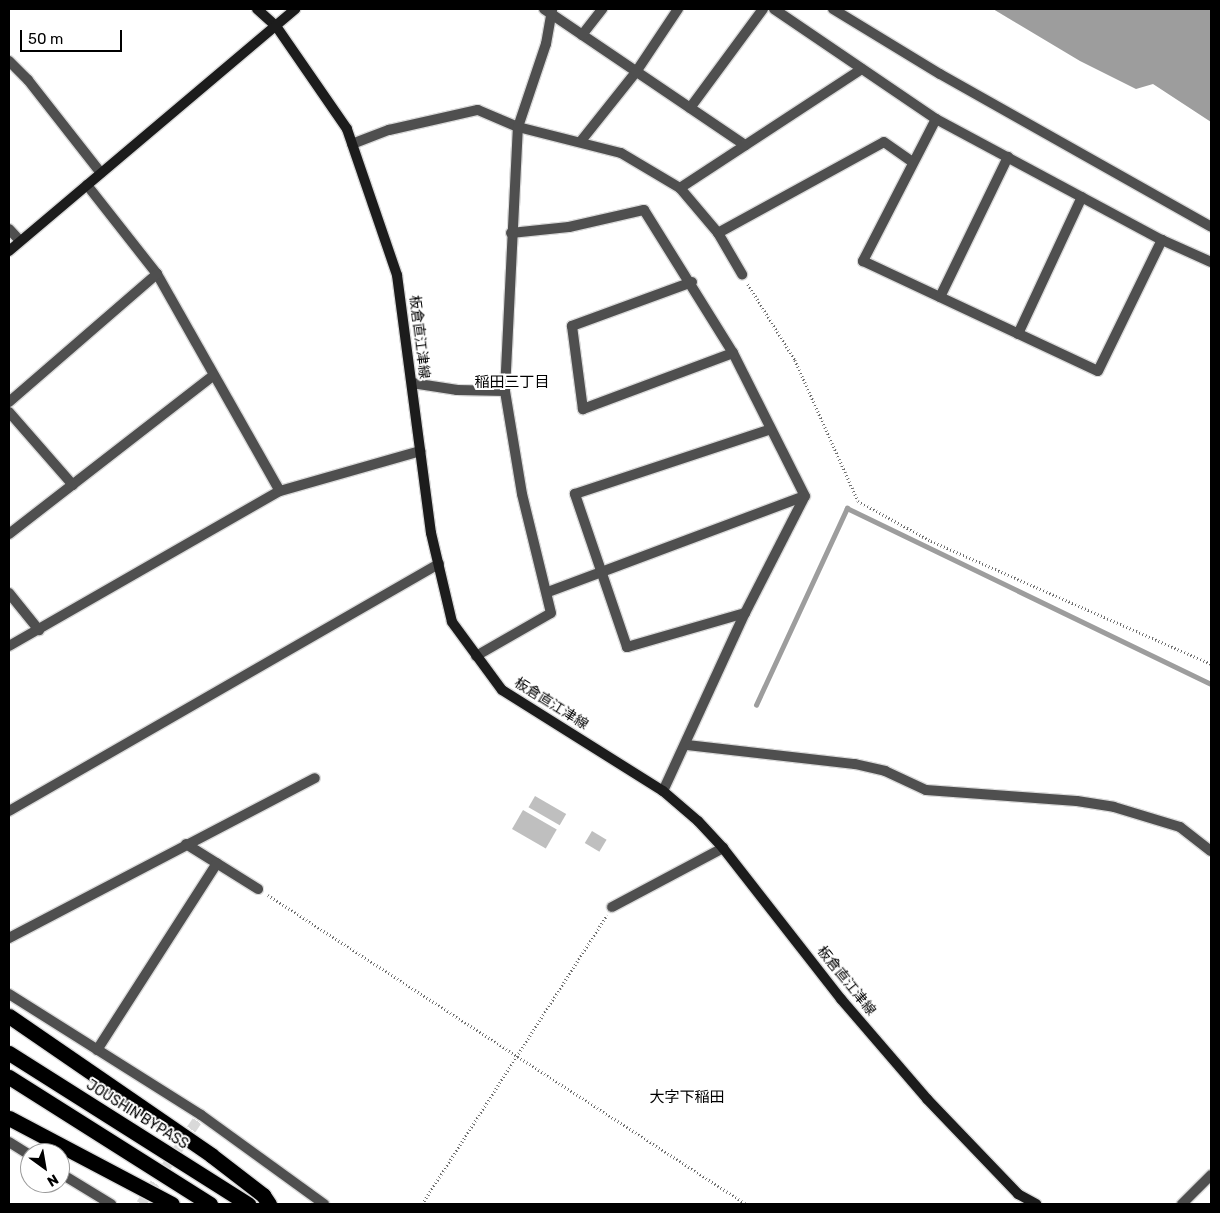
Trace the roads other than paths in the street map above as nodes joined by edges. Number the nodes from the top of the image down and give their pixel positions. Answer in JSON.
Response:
{"nodes":[{"id":1,"x":258,"y":9,"type":"edge"},
{"id":2,"x":295,"y":9,"type":"edge"},
{"id":3,"x":602,"y":9,"type":"edge"},
{"id":4,"x":678,"y":9,"type":"edge"},
{"id":5,"x":763,"y":9,"type":"edge"},
{"id":6,"x":774,"y":9,"type":"edge"},
{"id":7,"x":833,"y":9,"type":"edge"},
{"id":8,"x":549,"y":11,"type":"edge"},
{"id":9,"x":276,"y":26,"type":"junction"},
{"id":10,"x":582,"y":35,"type":"junction"},
{"id":11,"x":9,"y":61,"type":"edge"},
{"id":12,"x":862,"y":69,"type":"junction"},
{"id":13,"x":636,"y":72,"type":"junction"},
{"id":14,"x":690,"y":108,"type":"junction"},
{"id":15,"x":936,"y":119,"type":"junction"},
{"id":16,"x":518,"y":127,"type":"junction"},
{"id":17,"x":581,"y":141,"type":"junction"},
{"id":18,"x":352,"y":144,"type":"junction"},
{"id":19,"x":745,"y":146,"type":"junction"},
{"id":20,"x":1008,"y":157,"type":"junction"},
{"id":21,"x":913,"y":162,"type":"junction"},
{"id":22,"x":102,"y":173,"type":"junction"},
{"id":23,"x":87,"y":184,"type":"junction"},
{"id":24,"x":680,"y":188,"type":"junction"},
{"id":25,"x":1082,"y":197,"type":"junction"},
{"id":26,"x":1211,"y":227,"type":"edge"},
{"id":27,"x":9,"y":229,"type":"edge"},
{"id":28,"x":511,"y":233,"type":"junction"},
{"id":29,"x":718,"y":233,"type":"junction"},
{"id":30,"x":1162,"y":240,"type":"junction"},
{"id":31,"x":20,"y":241,"type":"junction"},
{"id":32,"x":9,"y":251,"type":"edge"},
{"id":33,"x":1211,"y":262,"type":"edge"},
{"id":34,"x":157,"y":274,"type":"junction"},
{"id":35,"x":742,"y":274,"type":"road end"},
{"id":36,"x":692,"y":282,"type":"junction"},
{"id":37,"x":940,"y":297,"type":"junction"},
{"id":38,"x":1018,"y":334,"type":"junction"},
{"id":39,"x":733,"y":353,"type":"junction"},
{"id":40,"x":214,"y":375,"type":"junction"},
{"id":41,"x":412,"y":383,"type":"junction"},
{"id":42,"x":505,"y":391,"type":"junction"},
{"id":43,"x":9,"y":402,"type":"edge"},
{"id":44,"x":9,"y":412,"type":"edge"},
{"id":45,"x":771,"y":430,"type":"junction"},
{"id":46,"x":420,"y":451,"type":"junction"},
{"id":47,"x":73,"y":485,"type":"junction"},
{"id":48,"x":280,"y":491,"type":"junction"},
{"id":49,"x":805,"y":496,"type":"junction"},
{"id":50,"x":9,"y":534,"type":"edge"},
{"id":51,"x":438,"y":564,"type":"junction"},
{"id":52,"x":604,"y":572,"type":"junction"},
{"id":53,"x":548,"y":592,"type":"junction"},
{"id":54,"x":9,"y":593,"type":"edge"},
{"id":55,"x":745,"y":613,"type":"junction"},
{"id":56,"x":39,"y":630,"type":"junction"},
{"id":57,"x":9,"y":646,"type":"edge"},
{"id":58,"x":476,"y":656,"type":"junction"},
{"id":59,"x":687,"y":745,"type":"junction"},
{"id":60,"x":315,"y":778,"type":"dead end"},
{"id":61,"x":664,"y":791,"type":"junction"},
{"id":62,"x":9,"y":812,"type":"edge"},
{"id":63,"x":186,"y":844,"type":"junction"},
{"id":64,"x":723,"y":848,"type":"junction"},
{"id":65,"x":1211,"y":851,"type":"edge"},
{"id":66,"x":217,"y":863,"type":"junction"},
{"id":67,"x":258,"y":888,"type":"road end"},
{"id":68,"x":612,"y":908,"type":"road end"},
{"id":69,"x":9,"y":938,"type":"edge"},
{"id":70,"x":9,"y":994,"type":"edge"},
{"id":71,"x":9,"y":1016,"type":"edge"},
{"id":72,"x":97,"y":1050,"type":"junction"},
{"id":73,"x":9,"y":1053,"type":"edge"},
{"id":74,"x":9,"y":1077,"type":"edge"},
{"id":75,"x":9,"y":1118,"type":"edge"},
{"id":76,"x":9,"y":1142,"type":"edge"},
{"id":77,"x":20,"y":1149,"type":"edge"},
{"id":78,"x":1211,"y":1174,"type":"edge"},
{"id":79,"x":70,"y":1180,"type":"edge"},
{"id":80,"x":111,"y":1204,"type":"edge"},
{"id":81,"x":172,"y":1204,"type":"edge"},
{"id":82,"x":210,"y":1204,"type":"edge"},
{"id":83,"x":248,"y":1204,"type":"edge"},
{"id":84,"x":269,"y":1204,"type":"edge"},
{"id":85,"x":324,"y":1204,"type":"edge"},
{"id":86,"x":1036,"y":1204,"type":"edge"},
{"id":87,"x":1182,"y":1204,"type":"edge"}],
"edges":[{"from":1,"to":9,"type":"main road","name":"板倉直江津線"},
{"from":2,"to":9,"type":"main road"},
{"from":3,"to":10,"type":"street"},
{"from":4,"to":13,"type":"street"},
{"from":5,"to":14,"type":"street"},
{"from":6,"to":12,"type":"street"},
{"from":7,"to":26,"type":"street"},
{"from":8,"to":10,"type":"street"},
{"from":8,"to":16,"type":"street"},
{"from":9,"to":18,"type":"main road","name":"板倉直江津線"},
{"from":9,"to":22,"type":"main road"},
{"from":10,"to":13,"type":"street"},
{"from":11,"to":22,"type":"street"},
{"from":12,"to":15,"type":"street"},
{"from":12,"to":19,"type":"street"},
{"from":13,"to":14,"type":"street"},
{"from":13,"to":17,"type":"street"},
{"from":14,"to":19,"type":"street"},
{"from":15,"to":20,"type":"street"},
{"from":15,"to":21,"type":"street"},
{"from":16,"to":17,"type":"street"},
{"from":16,"to":18,"type":"street"},
{"from":16,"to":28,"type":"street"},
{"from":17,"to":24,"type":"street"},
{"from":18,"to":41,"type":"main road","name":"板倉直江津線"},
{"from":19,"to":24,"type":"street"},
{"from":20,"to":25,"type":"street"},
{"from":20,"to":37,"type":"street"},
{"from":21,"to":29,"type":"street"},
{"from":21,"to":37,"type":"street"},
{"from":22,"to":23,"type":"main road"},
{"from":23,"to":31,"type":"main road"},
{"from":23,"to":34,"type":"street"},
{"from":24,"to":29,"type":"street"},
{"from":25,"to":30,"type":"street"},
{"from":25,"to":38,"type":"street"},
{"from":27,"to":31,"type":"street"},
{"from":28,"to":36,"type":"street"},
{"from":28,"to":42,"type":"street"},
{"from":29,"to":35,"type":"street"},
{"from":30,"to":33,"type":"street"},
{"from":30,"to":38,"type":"street"},
{"from":31,"to":32,"type":"main road"},
{"from":34,"to":40,"type":"street"},
{"from":34,"to":43,"type":"street"},
{"from":36,"to":39,"type":"street"},
{"from":36,"to":39,"type":"street"},
{"from":37,"to":38,"type":"street"},
{"from":39,"to":45,"type":"street"},
{"from":40,"to":47,"type":"street"},
{"from":40,"to":48,"type":"street"},
{"from":41,"to":42,"type":"street"},
{"from":41,"to":46,"type":"main road","name":"板倉直江津線"},
{"from":42,"to":53,"type":"street"},
{"from":44,"to":47,"type":"street"},
{"from":45,"to":49,"type":"street"},
{"from":45,"to":52,"type":"street"},
{"from":46,"to":48,"type":"street"},
{"from":46,"to":51,"type":"main road","name":"板倉直江津線"},
{"from":47,"to":50,"type":"street"},
{"from":48,"to":56,"type":"street"},
{"from":49,"to":52,"type":"street"},
{"from":49,"to":55,"type":"street"},
{"from":51,"to":58,"type":"main road","name":"板倉直江津線"},
{"from":51,"to":62,"type":"street"},
{"from":52,"to":53,"type":"street"},
{"from":52,"to":55,"type":"street"},
{"from":53,"to":58,"type":"street"},
{"from":54,"to":56,"type":"street"},
{"from":55,"to":59,"type":"street"},
{"from":56,"to":57,"type":"street"},
{"from":58,"to":61,"type":"main road","name":"板倉直江津線"},
{"from":59,"to":61,"type":"street"},
{"from":59,"to":65,"type":"street"},
{"from":60,"to":63,"type":"street"},
{"from":61,"to":64,"type":"main road","name":"板倉直江津線"},
{"from":63,"to":66,"type":"street"},
{"from":63,"to":69,"type":"street"},
{"from":64,"to":68,"type":"street"},
{"from":64,"to":86,"type":"main road","name":"板倉直江津線"},
{"from":66,"to":67,"type":"street"},
{"from":66,"to":72,"type":"street"},
{"from":70,"to":72,"type":"street"},
{"from":71,"to":84,"type":"highway"},
{"from":72,"to":85,"type":"street"},
{"from":73,"to":83,"type":"highway","name":"JOUSHIN BYPASS"},
{"from":74,"to":82,"type":"highway"},
{"from":75,"to":81,"type":"highway"},
{"from":76,"to":77,"type":"street"},
{"from":78,"to":87,"type":"street"},
{"from":79,"to":80,"type":"street"}]}
